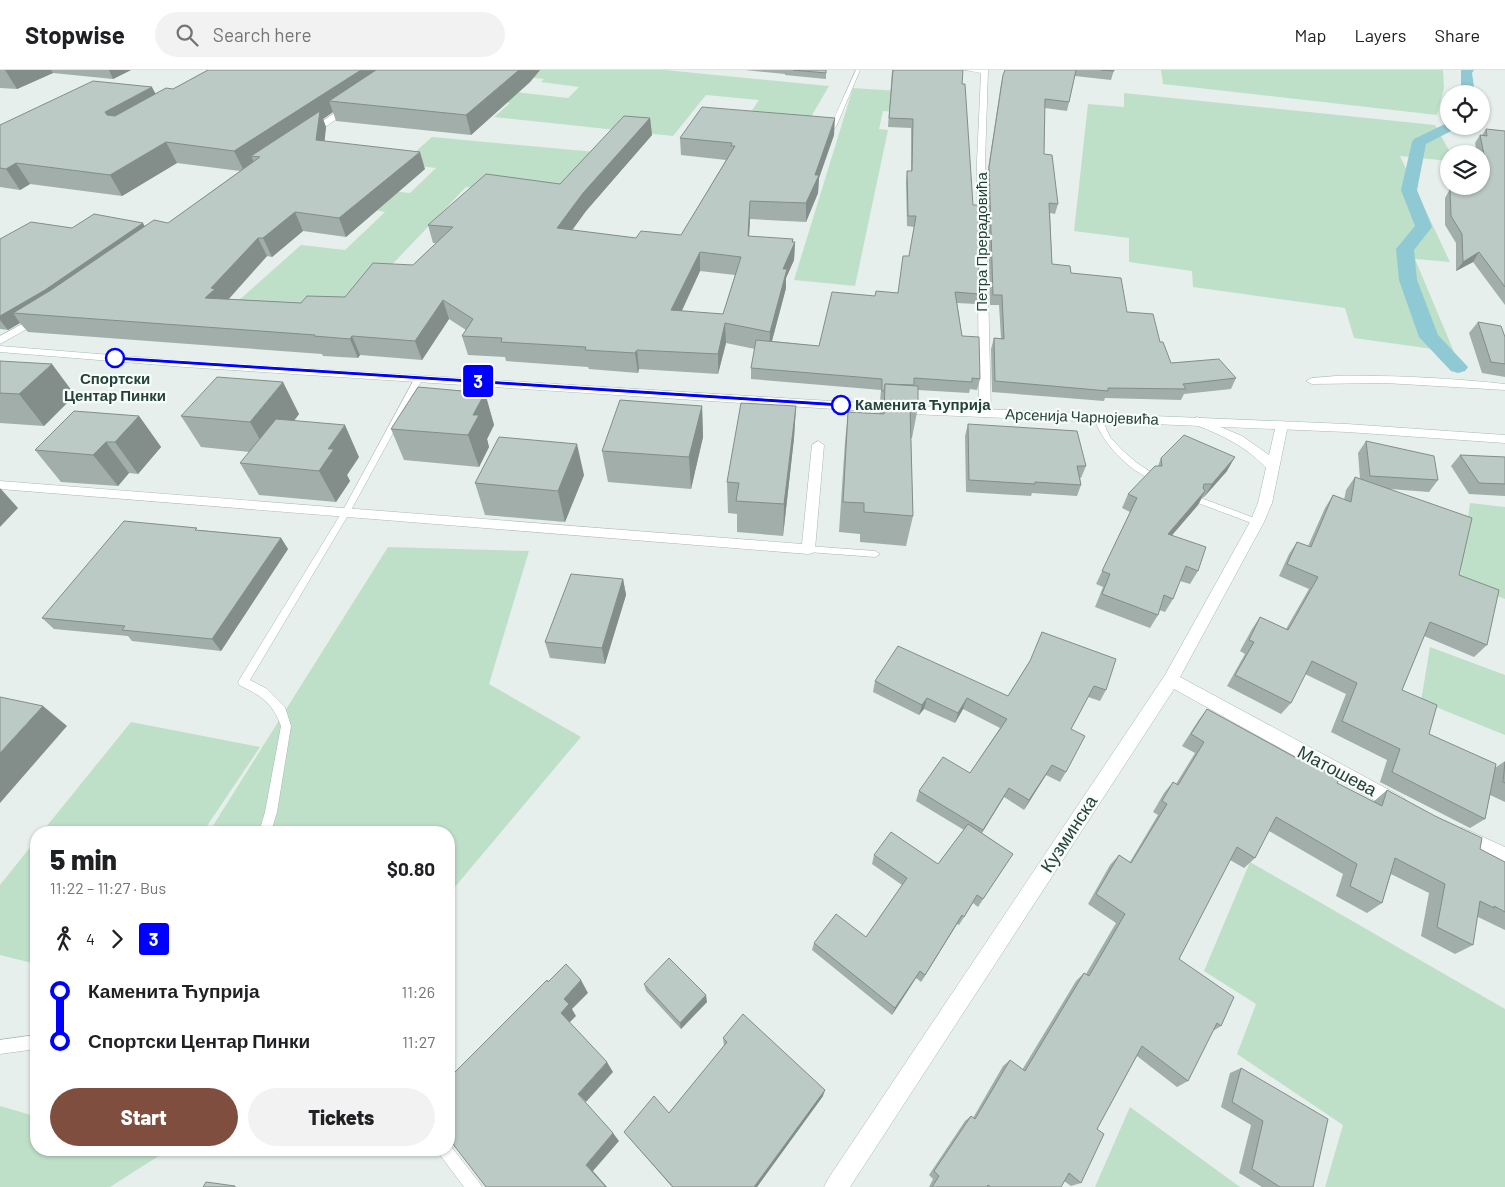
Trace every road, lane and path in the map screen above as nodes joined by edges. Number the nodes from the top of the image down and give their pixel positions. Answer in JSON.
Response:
{"nodes":[{"id":1,"x":858,"y":70,"type":"edge"},
{"id":2,"x":968,"y":70,"type":"edge"},
{"id":3,"x":985,"y":71,"type":"edge"},
{"id":4,"x":359,"y":100,"type":"edge"},
{"id":5,"x":813,"y":125,"type":"edge"},
{"id":6,"x":300,"y":140,"type":"edge"},
{"id":7,"x":52,"y":310,"type":"edge"},
{"id":8,"x":0,"y":341,"type":"edge"},
{"id":9,"x":0,"y":349,"type":"edge"},
{"id":10,"x":419,"y":378,"type":"junction"},
{"id":11,"x":1312,"y":381,"type":"dead end"},
{"id":12,"x":1505,"y":387,"type":"edge"},
{"id":13,"x":984,"y":414,"type":"junction"},
{"id":14,"x":1098,"y":419,"type":"junction"},
{"id":15,"x":1197,"y":422,"type":"junction"},
{"id":16,"x":1282,"y":425,"type":"junction"},
{"id":17,"x":1505,"y":439,"type":"edge"},
{"id":18,"x":818,"y":445,"type":"dead end"},
{"id":19,"x":1273,"y":467,"type":"junction"},
{"id":20,"x":1151,"y":476,"type":"edge"},
{"id":21,"x":0,"y":485,"type":"edge"},
{"id":22,"x":1201,"y":501,"type":"edge"},
{"id":23,"x":346,"y":512,"type":"junction"},
{"id":24,"x":1257,"y":522,"type":"junction"},
{"id":25,"x":808,"y":549,"type":"junction"},
{"id":26,"x":875,"y":554,"type":"dead end"},
{"id":27,"x":1171,"y":680,"type":"junction"},
{"id":28,"x":1410,"y":810,"type":"edge"},
{"id":29,"x":267,"y":826,"type":"edge"},
{"id":30,"x":1444,"y":827,"type":"edge"},
{"id":31,"x":1505,"y":856,"type":"edge"},
{"id":32,"x":30,"y":1043,"type":"edge"},
{"id":33,"x":0,"y":1047,"type":"edge"},
{"id":34,"x":450,"y":1156,"type":"edge"},
{"id":35,"x":474,"y":1187,"type":"edge"},
{"id":36,"x":836,"y":1187,"type":"edge"}],
"edges":[{"from":1,"to":5,"type":"lane"},
{"from":2,"to":3,"type":"street"},
{"from":3,"to":13,"type":"street","name":"Петра Прерадовића"},
{"from":4,"to":6,"type":"street"},
{"from":7,"to":8,"type":"street"},
{"from":9,"to":10,"type":"street","name":"Арсенија Чарнојевића"},
{"from":10,"to":13,"type":"street","name":"Арсенија Чарнојевића"},
{"from":10,"to":23,"type":"lane"},
{"from":11,"to":12,"type":"street"},
{"from":13,"to":14,"type":"street","name":"Арсенија Чарнојевића"},
{"from":14,"to":15,"type":"street","name":"Арсенија Чарнојевића"},
{"from":14,"to":20,"type":"lane"},
{"from":15,"to":16,"type":"street","name":"Арсенија Чарнојевића"},
{"from":15,"to":19,"type":"street"},
{"from":16,"to":17,"type":"street","name":"Арсенија Чарнојевића"},
{"from":16,"to":19,"type":"street","name":"Кузминска"},
{"from":18,"to":25,"type":"street"},
{"from":19,"to":24,"type":"street","name":"Кузминска"},
{"from":21,"to":23,"type":"street"},
{"from":22,"to":24,"type":"lane"},
{"from":23,"to":25,"type":"street"},
{"from":23,"to":29,"type":"lane"},
{"from":24,"to":27,"type":"street","name":"Кузминска"},
{"from":25,"to":26,"type":"lane"},
{"from":27,"to":28,"type":"street","name":"Матошева"},
{"from":27,"to":36,"type":"street","name":"Кузминска"},
{"from":30,"to":31,"type":"street"},
{"from":32,"to":33,"type":"lane"},
{"from":34,"to":35,"type":"lane"}]}
